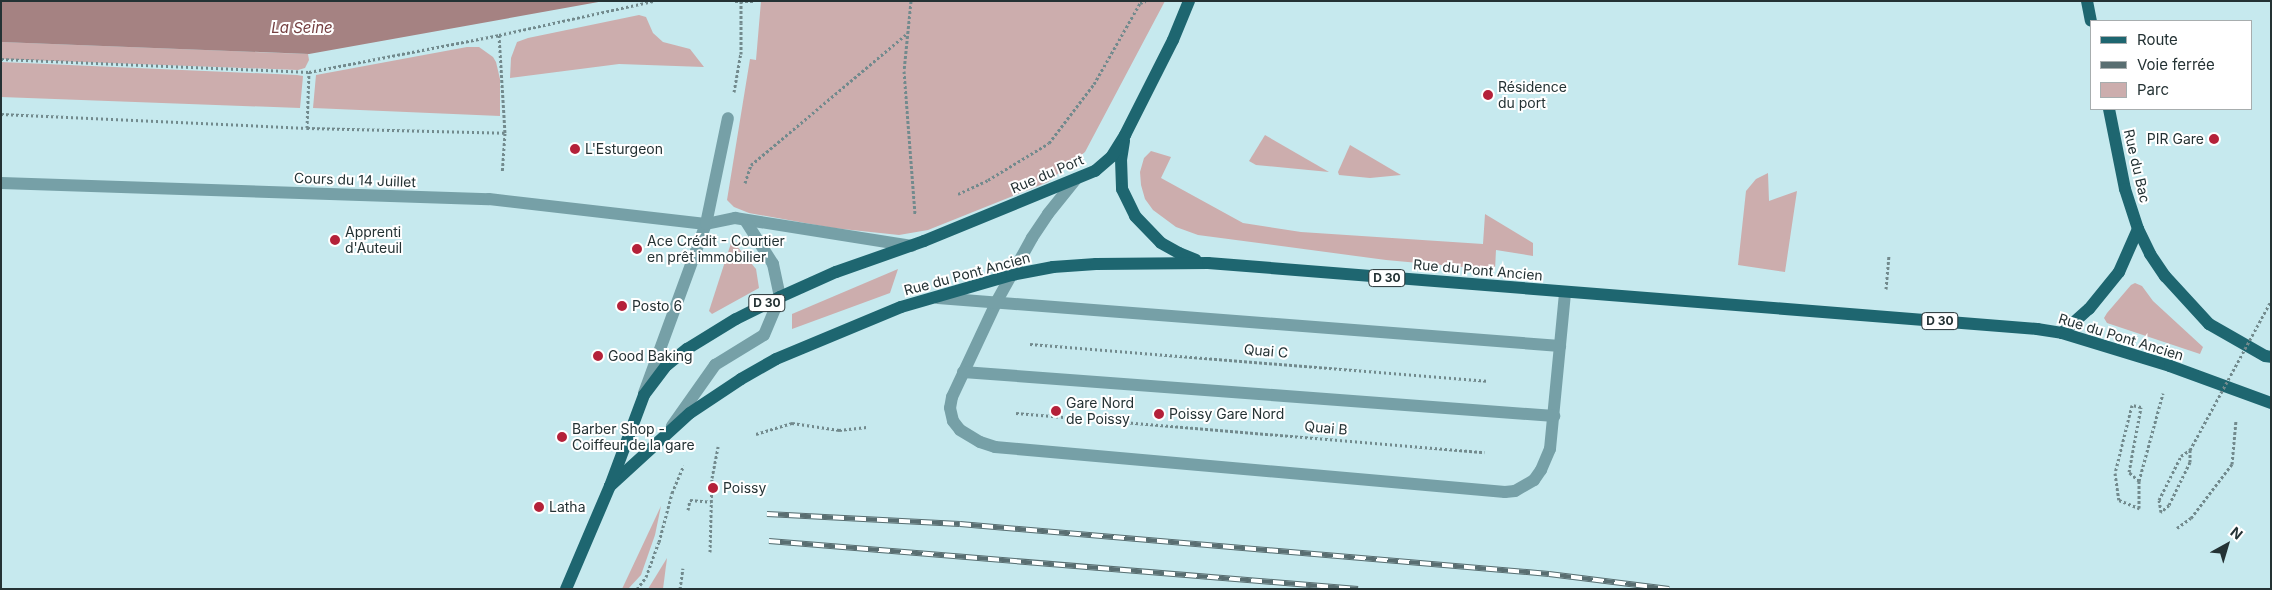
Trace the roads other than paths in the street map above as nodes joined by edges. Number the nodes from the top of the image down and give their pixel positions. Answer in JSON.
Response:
{"nodes":[{"id":1,"x":1189,"y":1,"type":"edge"},
{"id":2,"x":2088,"y":1,"type":"edge"},
{"id":3,"x":2092,"y":20,"type":"edge"},
{"id":4,"x":2109,"y":110,"type":"edge"},
{"id":5,"x":728,"y":118,"type":"road end"},
{"id":6,"x":1126,"y":135,"type":"junction"},
{"id":7,"x":1076,"y":179,"type":"junction"},
{"id":8,"x":1,"y":184,"type":"edge"},
{"id":9,"x":740,"y":219,"type":"junction"},
{"id":10,"x":706,"y":224,"type":"junction"},
{"id":11,"x":2138,"y":229,"type":"junction"},
{"id":12,"x":912,"y":246,"type":"junction"},
{"id":13,"x":1208,"y":264,"type":"junction"},
{"id":14,"x":1012,"y":275,"type":"junction"},
{"id":15,"x":1565,"y":293,"type":"junction"},
{"id":16,"x":780,"y":297,"type":"junction"},
{"id":17,"x":933,"y":298,"type":"junction"},
{"id":18,"x":997,"y":301,"type":"junction"},
{"id":19,"x":2062,"y":333,"type":"junction"},
{"id":20,"x":1560,"y":346,"type":"junction"},
{"id":21,"x":2271,"y":357,"type":"edge"},
{"id":22,"x":963,"y":372,"type":"junction"},
{"id":23,"x":644,"y":395,"type":"junction"},
{"id":24,"x":2271,"y":404,"type":"edge"},
{"id":25,"x":1554,"y":416,"type":"junction"},
{"id":26,"x":668,"y":431,"type":"junction"},
{"id":27,"x":610,"y":486,"type":"junction"},
{"id":28,"x":566,"y":589,"type":"edge"}],
"edges":[{"from":1,"to":6,"type":"main road","name":"Rue du Port"},
{"from":2,"to":3,"type":"main road"},
{"from":4,"to":11,"type":"main road","name":"Rue du Bac"},
{"from":5,"to":10,"type":"street"},
{"from":6,"to":7,"type":"main road","name":"Rue du Port"},
{"from":6,"to":13,"type":"main road","number":"D 30"},
{"from":7,"to":12,"type":"main road","name":"Rue du Port"},
{"from":7,"to":14,"type":"street"},
{"from":8,"to":10,"type":"street","name":"Cours du 14 Juillet"},
{"from":9,"to":10,"type":"street"},
{"from":9,"to":12,"type":"street"},
{"from":9,"to":16,"type":"street"},
{"from":10,"to":23,"type":"street"},
{"from":11,"to":19,"type":"main road"},
{"from":11,"to":21,"type":"main road"},
{"from":12,"to":16,"type":"main road","number":"D 30"},
{"from":13,"to":14,"type":"main road","name":"Rue du Pont Ancien","number":"D 30"},
{"from":13,"to":15,"type":"main road","name":"Rue du Pont Ancien","number":"D 30"},
{"from":14,"to":17,"type":"main road","name":"Rue du Pont Ancien","number":"D 30"},
{"from":14,"to":18,"type":"street"},
{"from":15,"to":19,"type":"main road","name":"Rue du Pont Ancien","number":"D 30"},
{"from":15,"to":20,"type":"street"},
{"from":16,"to":23,"type":"main road","number":"D 30"},
{"from":16,"to":26,"type":"street"},
{"from":17,"to":18,"type":"street"},
{"from":17,"to":26,"type":"main road","name":"Rue du Pont Ancien","number":"D 30"},
{"from":18,"to":20,"type":"street"},
{"from":18,"to":22,"type":"street"},
{"from":19,"to":24,"type":"main road","name":"Rue du Pont Ancien","number":"D 30"},
{"from":20,"to":25,"type":"street"},
{"from":22,"to":25,"type":"street"},
{"from":22,"to":25,"type":"street"},
{"from":23,"to":27,"type":"main road","number":"D 30"},
{"from":26,"to":27,"type":"main road","name":"Rue du Pont Ancien","number":"D 30"},
{"from":27,"to":28,"type":"main road","number":"D 30"}]}
